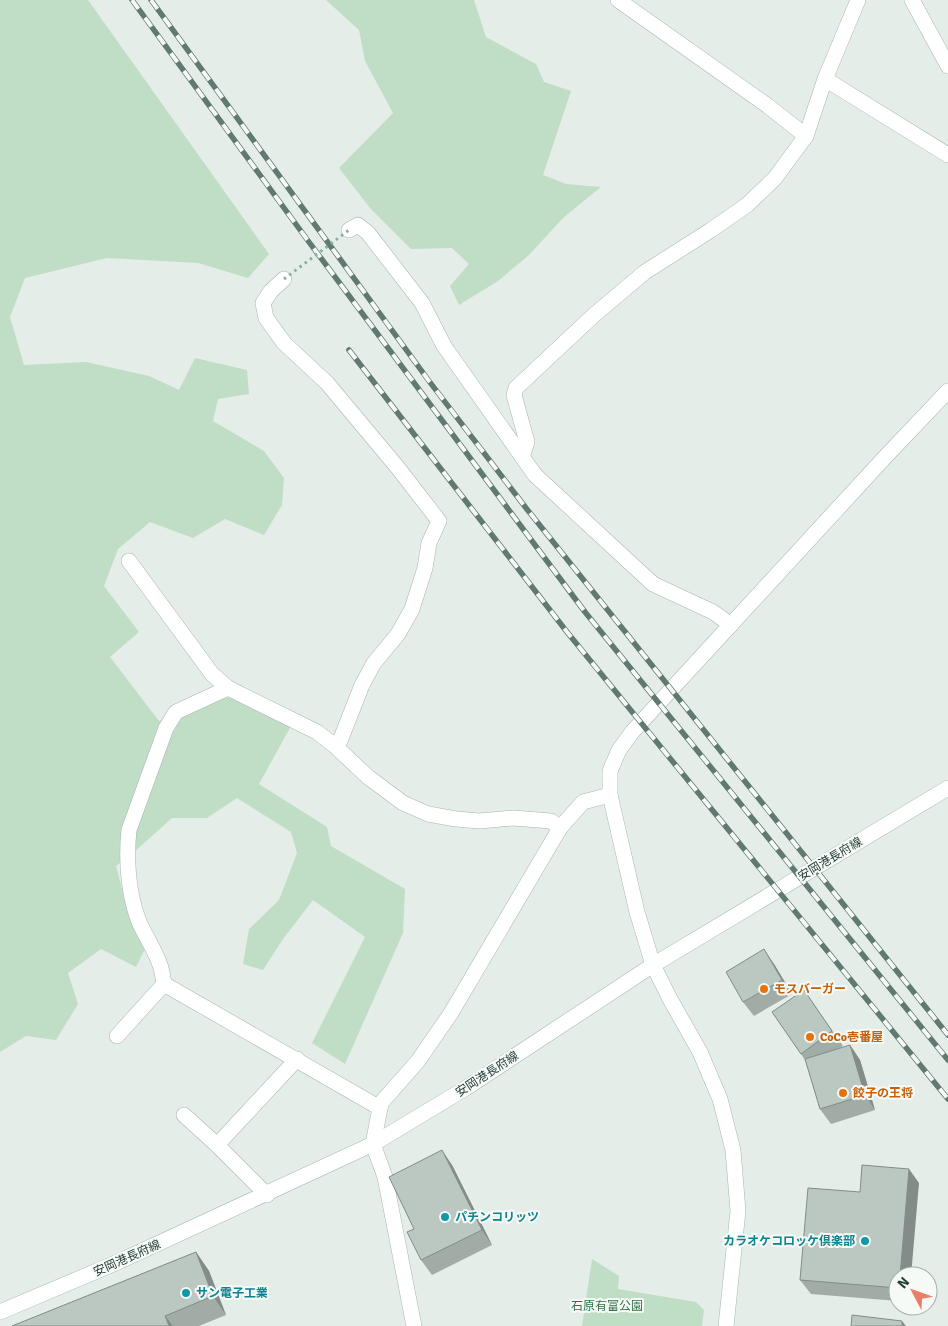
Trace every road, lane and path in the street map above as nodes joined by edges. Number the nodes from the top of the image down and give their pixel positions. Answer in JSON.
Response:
{"nodes":[{"id":1,"x":618,"y":0,"type":"edge"},
{"id":2,"x":858,"y":0,"type":"edge"},
{"id":3,"x":912,"y":0,"type":"edge"},
{"id":4,"x":948,"y":66,"type":"edge"},
{"id":5,"x":825,"y":79,"type":"junction"},
{"id":6,"x":806,"y":136,"type":"junction"},
{"id":7,"x":948,"y":155,"type":"edge"},
{"id":8,"x":349,"y":230,"type":"joint"},
{"id":9,"x":284,"y":279,"type":"joint"},
{"id":10,"x":948,"y":391,"type":"edge"},
{"id":11,"x":522,"y":456,"type":"junction"},
{"id":12,"x":129,"y":561,"type":"dead end"},
{"id":13,"x":731,"y":625,"type":"junction"},
{"id":14,"x":228,"y":688,"type":"junction"},
{"id":15,"x":335,"y":746,"type":"junction"},
{"id":16,"x":948,"y":788,"type":"edge"},
{"id":17,"x":610,"y":795,"type":"junction"},
{"id":18,"x":560,"y":828,"type":"junction"},
{"id":19,"x":653,"y":965,"type":"junction"},
{"id":20,"x":164,"y":984,"type":"junction"},
{"id":21,"x":117,"y":1036,"type":"dead end"},
{"id":22,"x":297,"y":1059,"type":"junction"},
{"id":23,"x":380,"y":1108,"type":"junction"},
{"id":24,"x":184,"y":1115,"type":"dead end"},
{"id":25,"x":373,"y":1144,"type":"junction"},
{"id":26,"x":217,"y":1145,"type":"junction"},
{"id":27,"x":267,"y":1195,"type":"junction"},
{"id":28,"x":0,"y":1312,"type":"edge"},
{"id":29,"x":414,"y":1326,"type":"edge"},
{"id":30,"x":726,"y":1326,"type":"edge"}],
"edges":[{"from":1,"to":6,"type":"street"},
{"from":2,"to":5,"type":"street"},
{"from":3,"to":4,"type":"street"},
{"from":5,"to":6,"type":"street"},
{"from":5,"to":7,"type":"street"},
{"from":6,"to":11,"type":"street"},
{"from":8,"to":9,"type":"path","bridge":true},
{"from":8,"to":11,"type":"street"},
{"from":9,"to":15,"type":"street"},
{"from":10,"to":13,"type":"street"},
{"from":11,"to":13,"type":"street"},
{"from":12,"to":14,"type":"street"},
{"from":13,"to":17,"type":"street"},
{"from":14,"to":15,"type":"street"},
{"from":14,"to":20,"type":"street"},
{"from":15,"to":18,"type":"street"},
{"from":16,"to":19,"type":"street","name":"安岡港長府線"},
{"from":17,"to":18,"type":"street"},
{"from":17,"to":19,"type":"street"},
{"from":18,"to":23,"type":"street"},
{"from":19,"to":25,"type":"street","name":"安岡港長府線"},
{"from":19,"to":30,"type":"street"},
{"from":20,"to":21,"type":"street"},
{"from":20,"to":22,"type":"street"},
{"from":22,"to":23,"type":"street"},
{"from":22,"to":26,"type":"street"},
{"from":23,"to":25,"type":"street"},
{"from":24,"to":26,"type":"street"},
{"from":25,"to":27,"type":"street","name":"安岡港長府線"},
{"from":25,"to":29,"type":"street"},
{"from":26,"to":27,"type":"street"},
{"from":27,"to":28,"type":"street","name":"安岡港長府線"}]}
